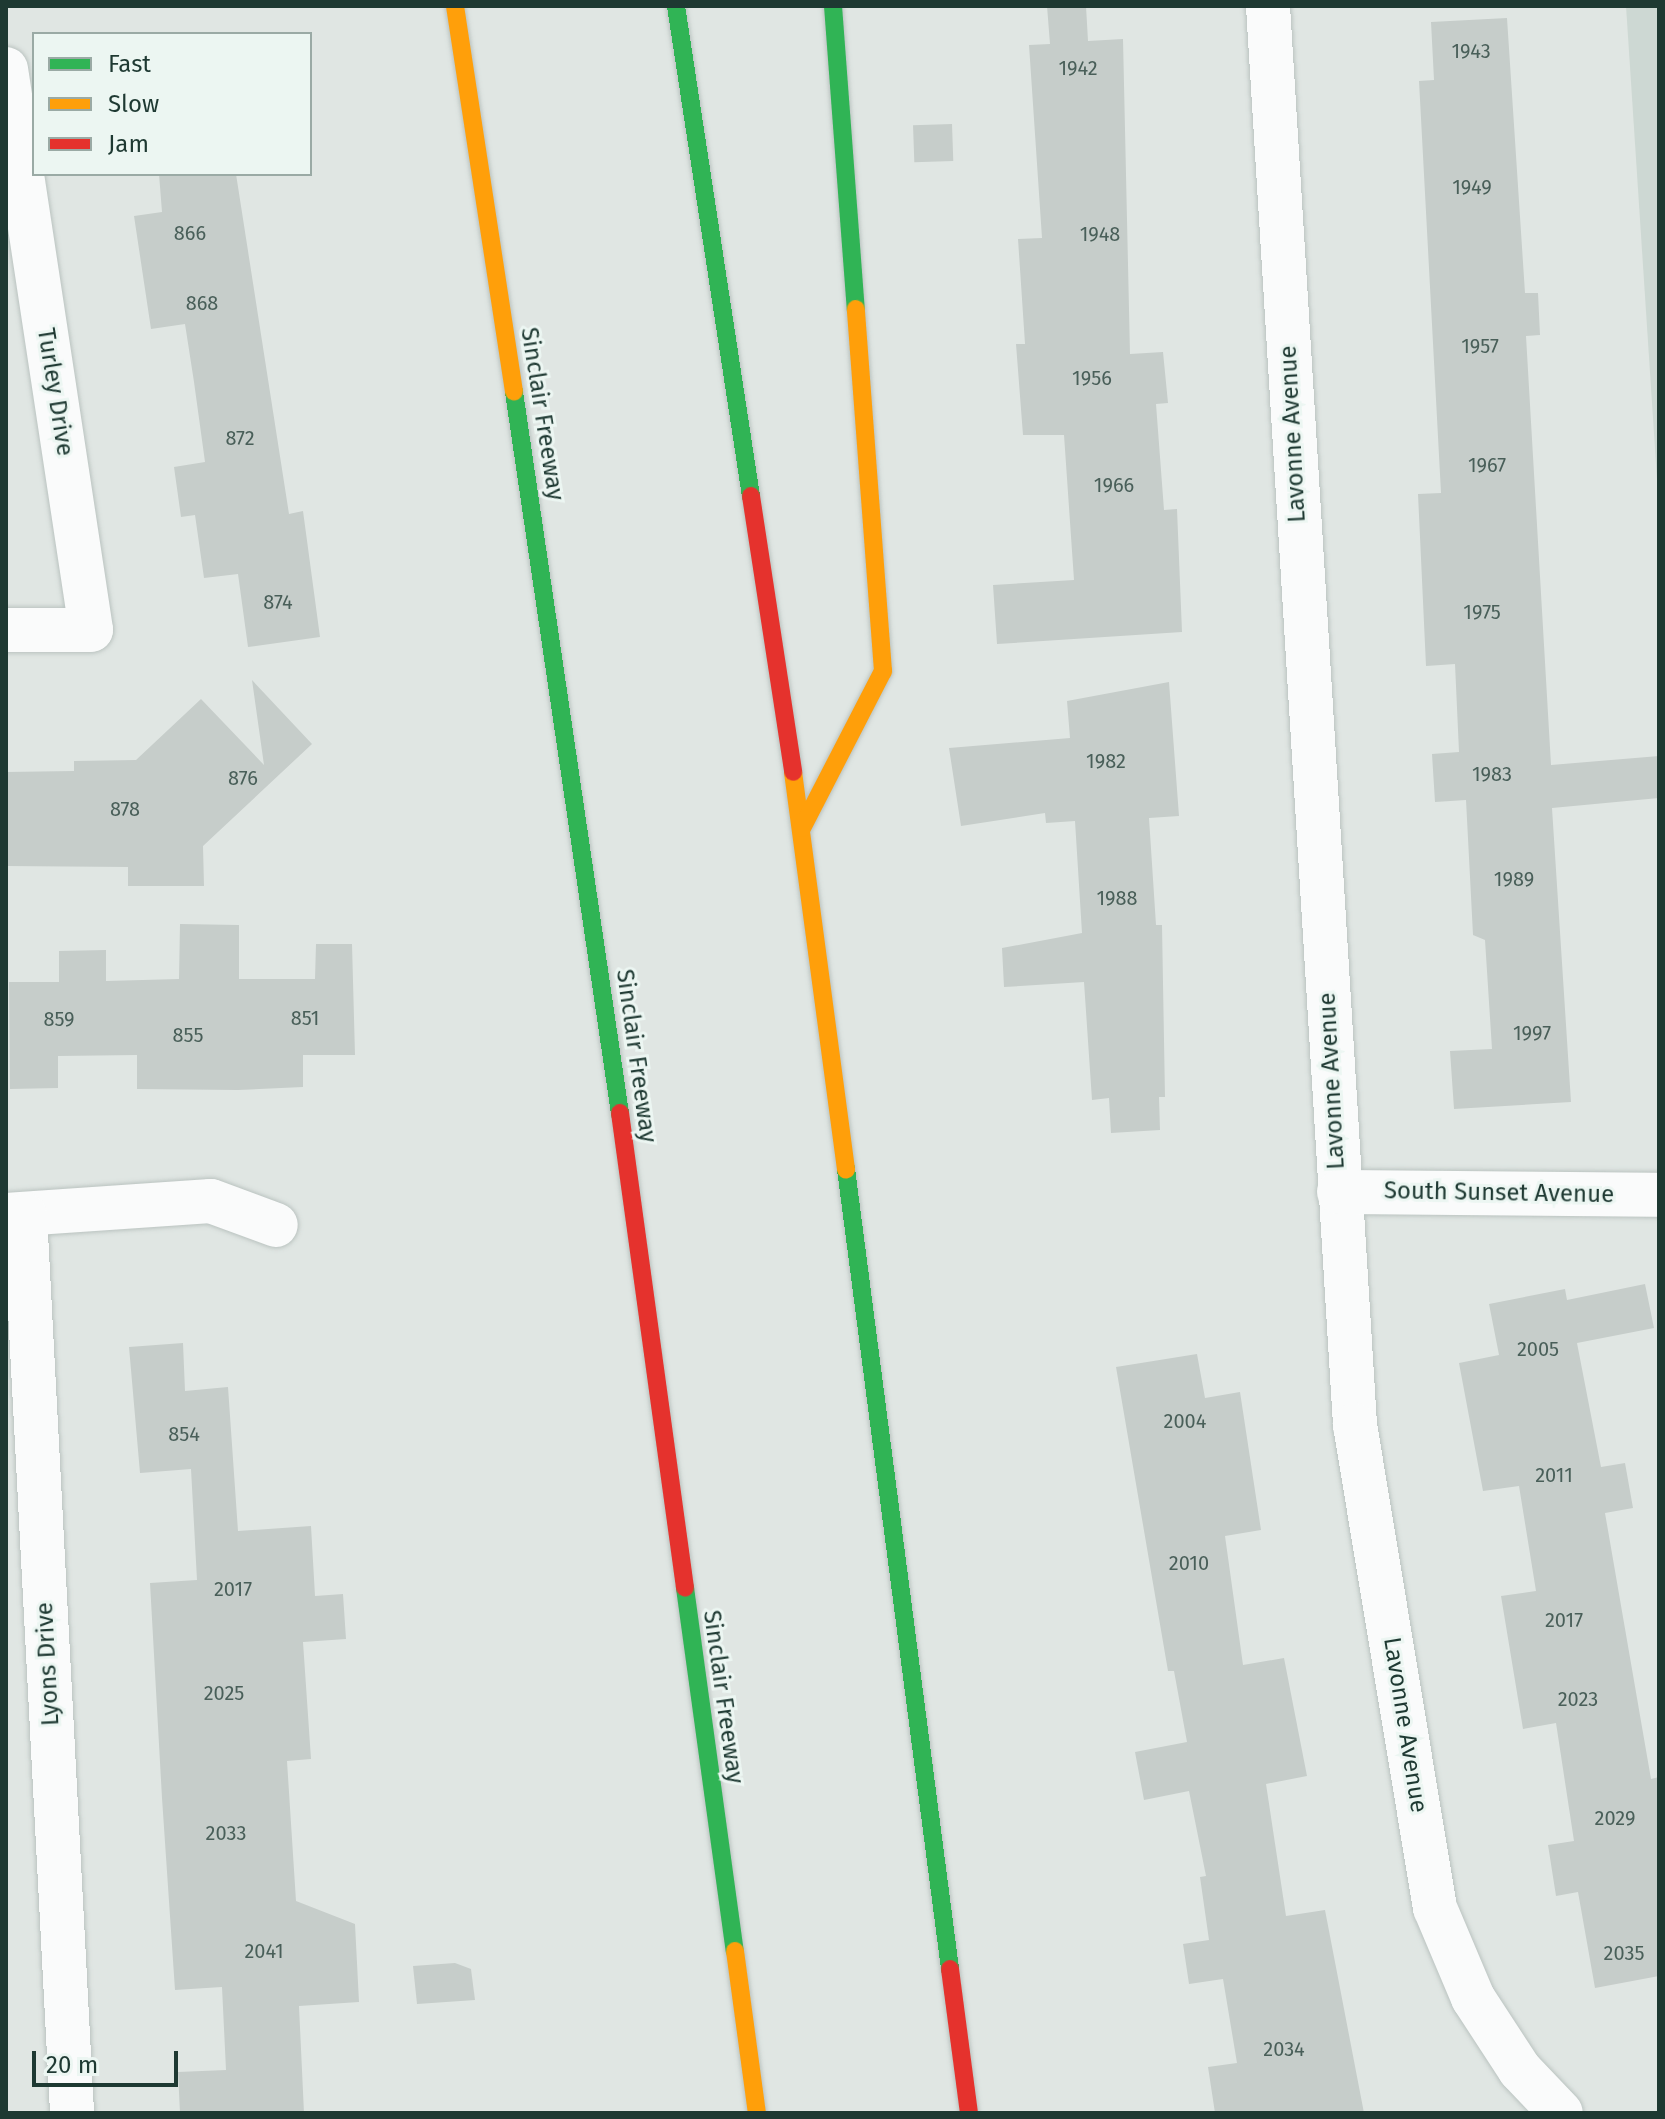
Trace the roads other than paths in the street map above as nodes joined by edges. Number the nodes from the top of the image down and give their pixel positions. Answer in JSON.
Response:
{"nodes":[{"id":1,"x":455,"y":6,"type":"edge"},
{"id":2,"x":676,"y":6,"type":"edge"},
{"id":3,"x":833,"y":6,"type":"edge"},
{"id":4,"x":1268,"y":6,"type":"edge"},
{"id":5,"x":6,"y":69,"type":"edge"},
{"id":6,"x":6,"y":630,"type":"edge"},
{"id":7,"x":802,"y":828,"type":"junction"},
{"id":8,"x":1339,"y":1192,"type":"junction"},
{"id":9,"x":1659,"y":1195,"type":"edge"},
{"id":10,"x":15,"y":1215,"type":"edge"},
{"id":11,"x":276,"y":1225,"type":"dead end"},
{"id":12,"x":72,"y":2113,"type":"edge"},
{"id":13,"x":757,"y":2113,"type":"edge"},
{"id":14,"x":969,"y":2113,"type":"edge"},
{"id":15,"x":1561,"y":2113,"type":"edge"}],
"edges":[{"from":1,"to":13,"type":"highway","name":"Sinclair Freeway"},
{"from":2,"to":7,"type":"highway"},
{"from":3,"to":7,"type":"highway"},
{"from":4,"to":8,"type":"street","name":"Lavonne Avenue"},
{"from":5,"to":6,"type":"street","name":"Turley Drive"},
{"from":7,"to":14,"type":"highway"},
{"from":8,"to":9,"type":"street","name":"South Sunset Avenue"},
{"from":8,"to":15,"type":"street","name":"Lavonne Avenue"},
{"from":10,"to":11,"type":"street"},
{"from":10,"to":12,"type":"street","name":"Lyons Drive"}]}
